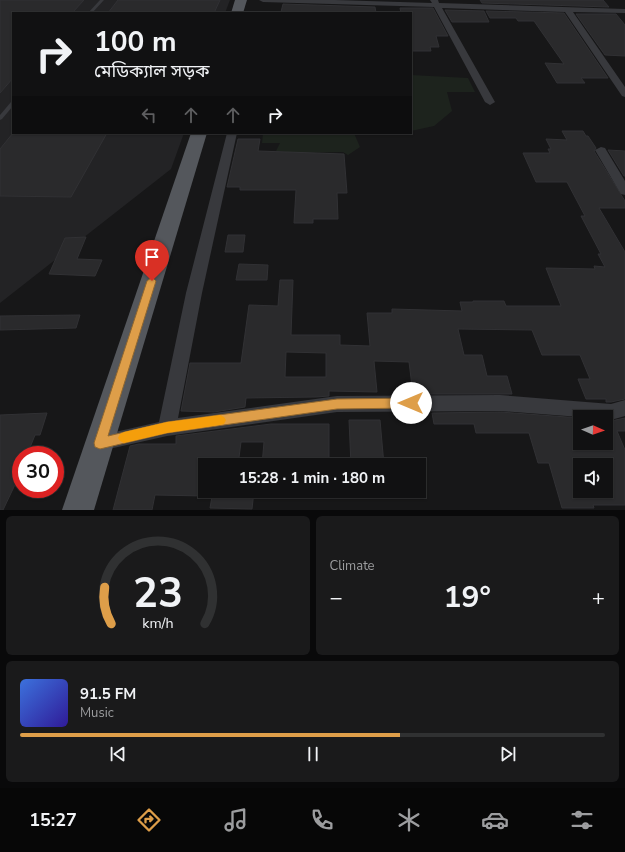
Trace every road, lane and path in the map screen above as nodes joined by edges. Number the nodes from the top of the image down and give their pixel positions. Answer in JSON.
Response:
{"nodes":[{"id":1,"x":102,"y":0,"type":"edge"},
{"id":2,"x":241,"y":0,"type":"edge"},
{"id":3,"x":263,"y":0,"type":"edge"},
{"id":4,"x":554,"y":0,"type":"edge"},
{"id":5,"x":435,"y":3,"type":"edge"},
{"id":6,"x":568,"y":10,"type":"junction"},
{"id":7,"x":625,"y":11,"type":"edge"},
{"id":8,"x":91,"y":12,"type":"edge"},
{"id":9,"x":237,"y":12,"type":"edge"},
{"id":10,"x":625,"y":94,"type":"edge"},
{"id":11,"x":490,"y":102,"type":"dead end"},
{"id":12,"x":12,"y":104,"type":"edge"},
{"id":13,"x":0,"y":118,"type":"edge"},
{"id":14,"x":199,"y":134,"type":"edge"},
{"id":15,"x":232,"y":134,"type":"edge"},
{"id":16,"x":600,"y":150,"type":"dead end"},
{"id":17,"x":625,"y":191,"type":"edge"},
{"id":18,"x":625,"y":408,"type":"edge"},
{"id":19,"x":167,"y":428,"type":"junction"},
{"id":20,"x":100,"y":443,"type":"junction"},
{"id":21,"x":78,"y":510,"type":"edge"}],
"edges":[{"from":1,"to":8,"type":"lane"},
{"from":2,"to":9,"type":"main road"},
{"from":3,"to":5,"type":"street"},
{"from":4,"to":6,"type":"street"},
{"from":5,"to":6,"type":"street"},
{"from":5,"to":11,"type":"street"},
{"from":6,"to":7,"type":"street"},
{"from":6,"to":10,"type":"street"},
{"from":12,"to":13,"type":"lane"},
{"from":14,"to":20,"type":"main road"},
{"from":15,"to":19,"type":"street"},
{"from":16,"to":17,"type":"street"},
{"from":18,"to":19,"type":"street"},
{"from":19,"to":20,"type":"street"},
{"from":20,"to":21,"type":"main road"}]}
